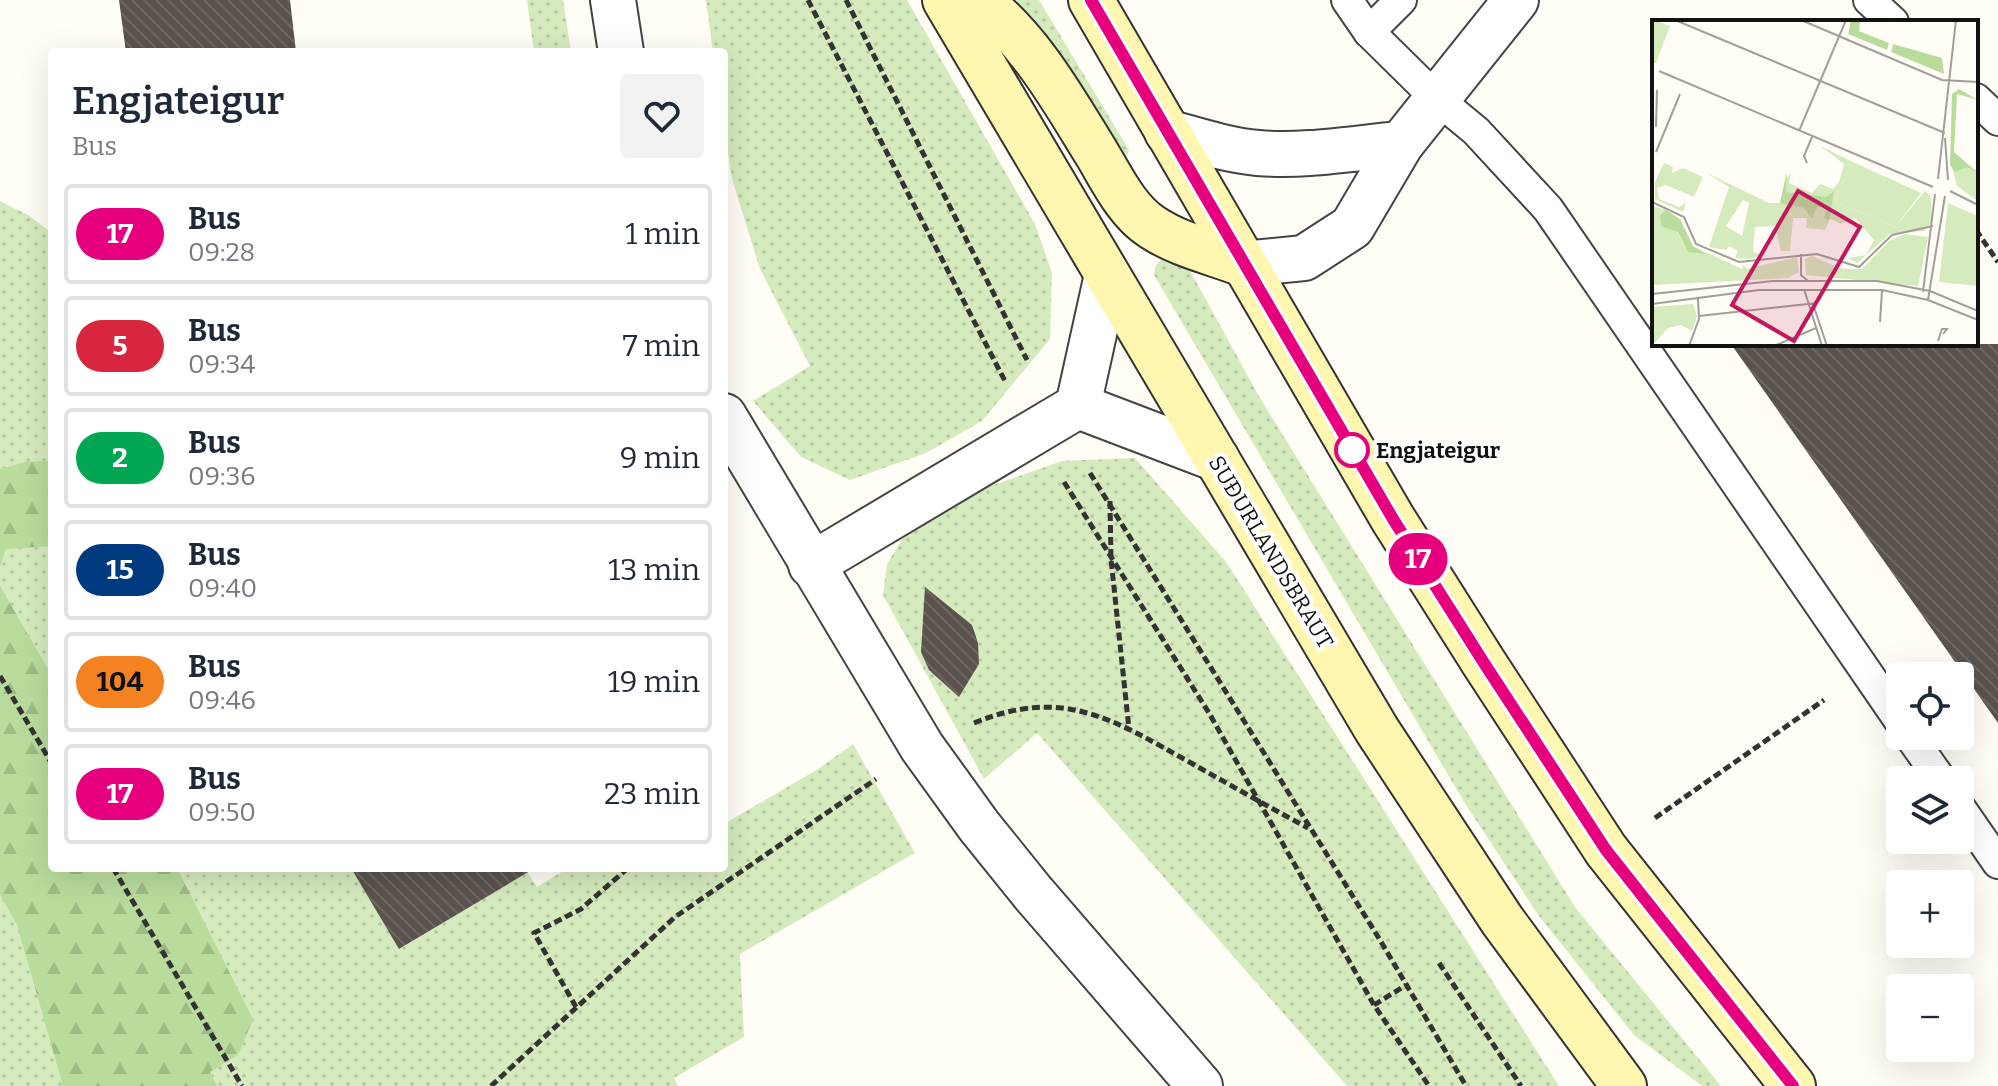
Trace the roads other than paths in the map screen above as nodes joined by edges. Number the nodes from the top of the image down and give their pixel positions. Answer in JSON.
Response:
{"nodes":[{"id":1,"x":613,"y":0,"type":"edge"},
{"id":2,"x":945,"y":0,"type":"edge"},
{"id":3,"x":978,"y":0,"type":"edge"},
{"id":4,"x":1091,"y":0,"type":"edge"},
{"id":5,"x":1347,"y":0,"type":"edge"},
{"id":6,"x":1401,"y":0,"type":"edge"},
{"id":7,"x":1516,"y":0,"type":"edge"},
{"id":8,"x":1869,"y":0,"type":"edge"},
{"id":9,"x":1891,"y":20,"type":"edge"},
{"id":10,"x":1369,"y":32,"type":"junction"},
{"id":11,"x":620,"y":48,"type":"edge"},
{"id":12,"x":1436,"y":98,"type":"junction"},
{"id":13,"x":1978,"y":101,"type":"edge"},
{"id":14,"x":1998,"y":120,"type":"edge"},
{"id":15,"x":1167,"y":132,"type":"junction"},
{"id":16,"x":1401,"y":144,"type":"junction"},
{"id":17,"x":1243,"y":264,"type":"junction"},
{"id":18,"x":1107,"y":275,"type":"junction"},
{"id":19,"x":1078,"y":406,"type":"junction"},
{"id":20,"x":728,"y":426,"type":"edge"},
{"id":21,"x":1217,"y":459,"type":"junction"},
{"id":22,"x":811,"y":565,"type":"junction"},
{"id":23,"x":1886,"y":700,"type":"edge"},
{"id":24,"x":1974,"y":828,"type":"edge"},
{"id":25,"x":1998,"y":863,"type":"edge"},
{"id":26,"x":1200,"y":1086,"type":"edge"},
{"id":27,"x":1624,"y":1086,"type":"edge"},
{"id":28,"x":1793,"y":1086,"type":"edge"}],
"edges":[{"from":1,"to":11,"type":"street"},
{"from":2,"to":18,"type":"main road","name":"SUÐURLANDSBRAUT"},
{"from":3,"to":17,"type":"main road"},
{"from":4,"to":15,"type":"main road"},
{"from":5,"to":10,"type":"lane"},
{"from":6,"to":10,"type":"lane"},
{"from":7,"to":12,"type":"street"},
{"from":8,"to":9,"type":"lane"},
{"from":10,"to":12,"type":"lane"},
{"from":12,"to":16,"type":"street"},
{"from":12,"to":23,"type":"lane"},
{"from":13,"to":14,"type":"lane"},
{"from":15,"to":16,"type":"street"},
{"from":15,"to":17,"type":"main road"},
{"from":16,"to":17,"type":"street"},
{"from":17,"to":28,"type":"main road"},
{"from":18,"to":19,"type":"street"},
{"from":18,"to":21,"type":"main road","name":"SUÐURLANDSBRAUT"},
{"from":19,"to":21,"type":"street"},
{"from":19,"to":22,"type":"street"},
{"from":20,"to":22,"type":"street"},
{"from":21,"to":27,"type":"main road","name":"SUÐURLANDSBRAUT"},
{"from":22,"to":26,"type":"street"},
{"from":24,"to":25,"type":"lane"}]}
